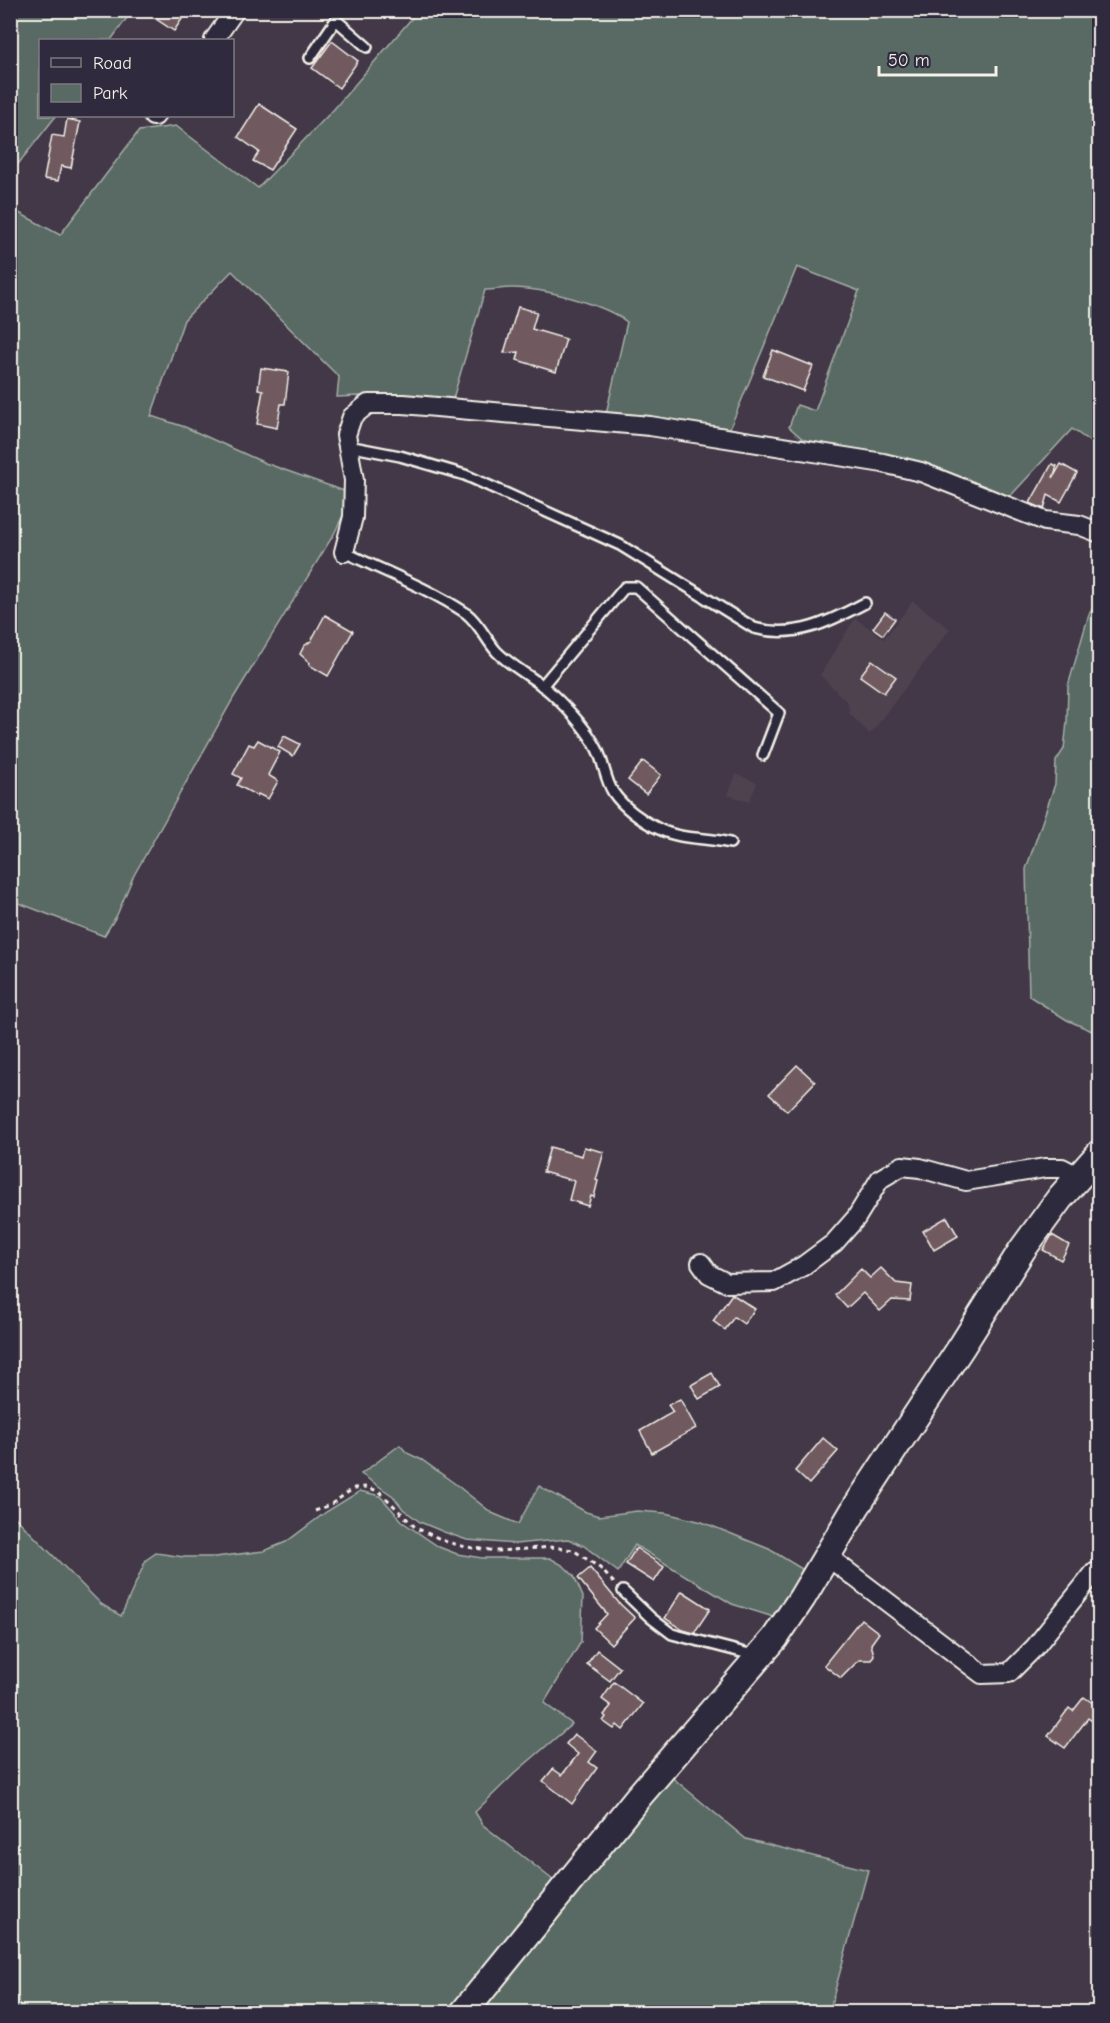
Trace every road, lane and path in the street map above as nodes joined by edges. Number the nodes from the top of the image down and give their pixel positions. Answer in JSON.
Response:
{"nodes":[{"id":1,"x":235,"y":10,"type":"edge"},
{"id":2,"x":331,"y":10,"type":"edge"},
{"id":3,"x":336,"y":20,"type":"junction"},
{"id":4,"x":215,"y":39,"type":"edge"},
{"id":5,"x":367,"y":47,"type":"dead end"},
{"id":6,"x":310,"y":58,"type":"dead end"},
{"id":7,"x":348,"y":447,"type":"junction"},
{"id":8,"x":1100,"y":533,"type":"edge"},
{"id":9,"x":344,"y":552,"type":"joint"},
{"id":10,"x":865,"y":603,"type":"dead end"},
{"id":11,"x":542,"y":686,"type":"junction"},
{"id":12,"x":763,"y":755,"type":"dead end"},
{"id":13,"x":729,"y":843,"type":"dead end"},
{"id":14,"x":1100,"y":1153,"type":"edge"},
{"id":15,"x":1079,"y":1177,"type":"junction"},
{"id":16,"x":701,"y":1263,"type":"dead end"},
{"id":17,"x":315,"y":1510,"type":"dead end"},
{"id":18,"x":827,"y":1556,"type":"junction"},
{"id":19,"x":1095,"y":1573,"type":"dead end"},
{"id":20,"x":623,"y":1591,"type":"joint"},
{"id":21,"x":759,"y":1656,"type":"junction"},
{"id":22,"x":464,"y":2013,"type":"edge"}],
"edges":[{"from":1,"to":4,"type":"street"},
{"from":2,"to":3,"type":"lane"},
{"from":3,"to":5,"type":"lane"},
{"from":3,"to":6,"type":"lane"},
{"from":7,"to":8,"type":"street"},
{"from":7,"to":9,"type":"street"},
{"from":7,"to":10,"type":"lane"},
{"from":9,"to":11,"type":"lane"},
{"from":11,"to":12,"type":"lane"},
{"from":11,"to":13,"type":"lane"},
{"from":14,"to":15,"type":"street"},
{"from":15,"to":16,"type":"street"},
{"from":15,"to":18,"type":"street"},
{"from":17,"to":20,"type":"path"},
{"from":18,"to":19,"type":"street"},
{"from":18,"to":21,"type":"street"},
{"from":20,"to":21,"type":"lane"},
{"from":21,"to":22,"type":"street"}]}
